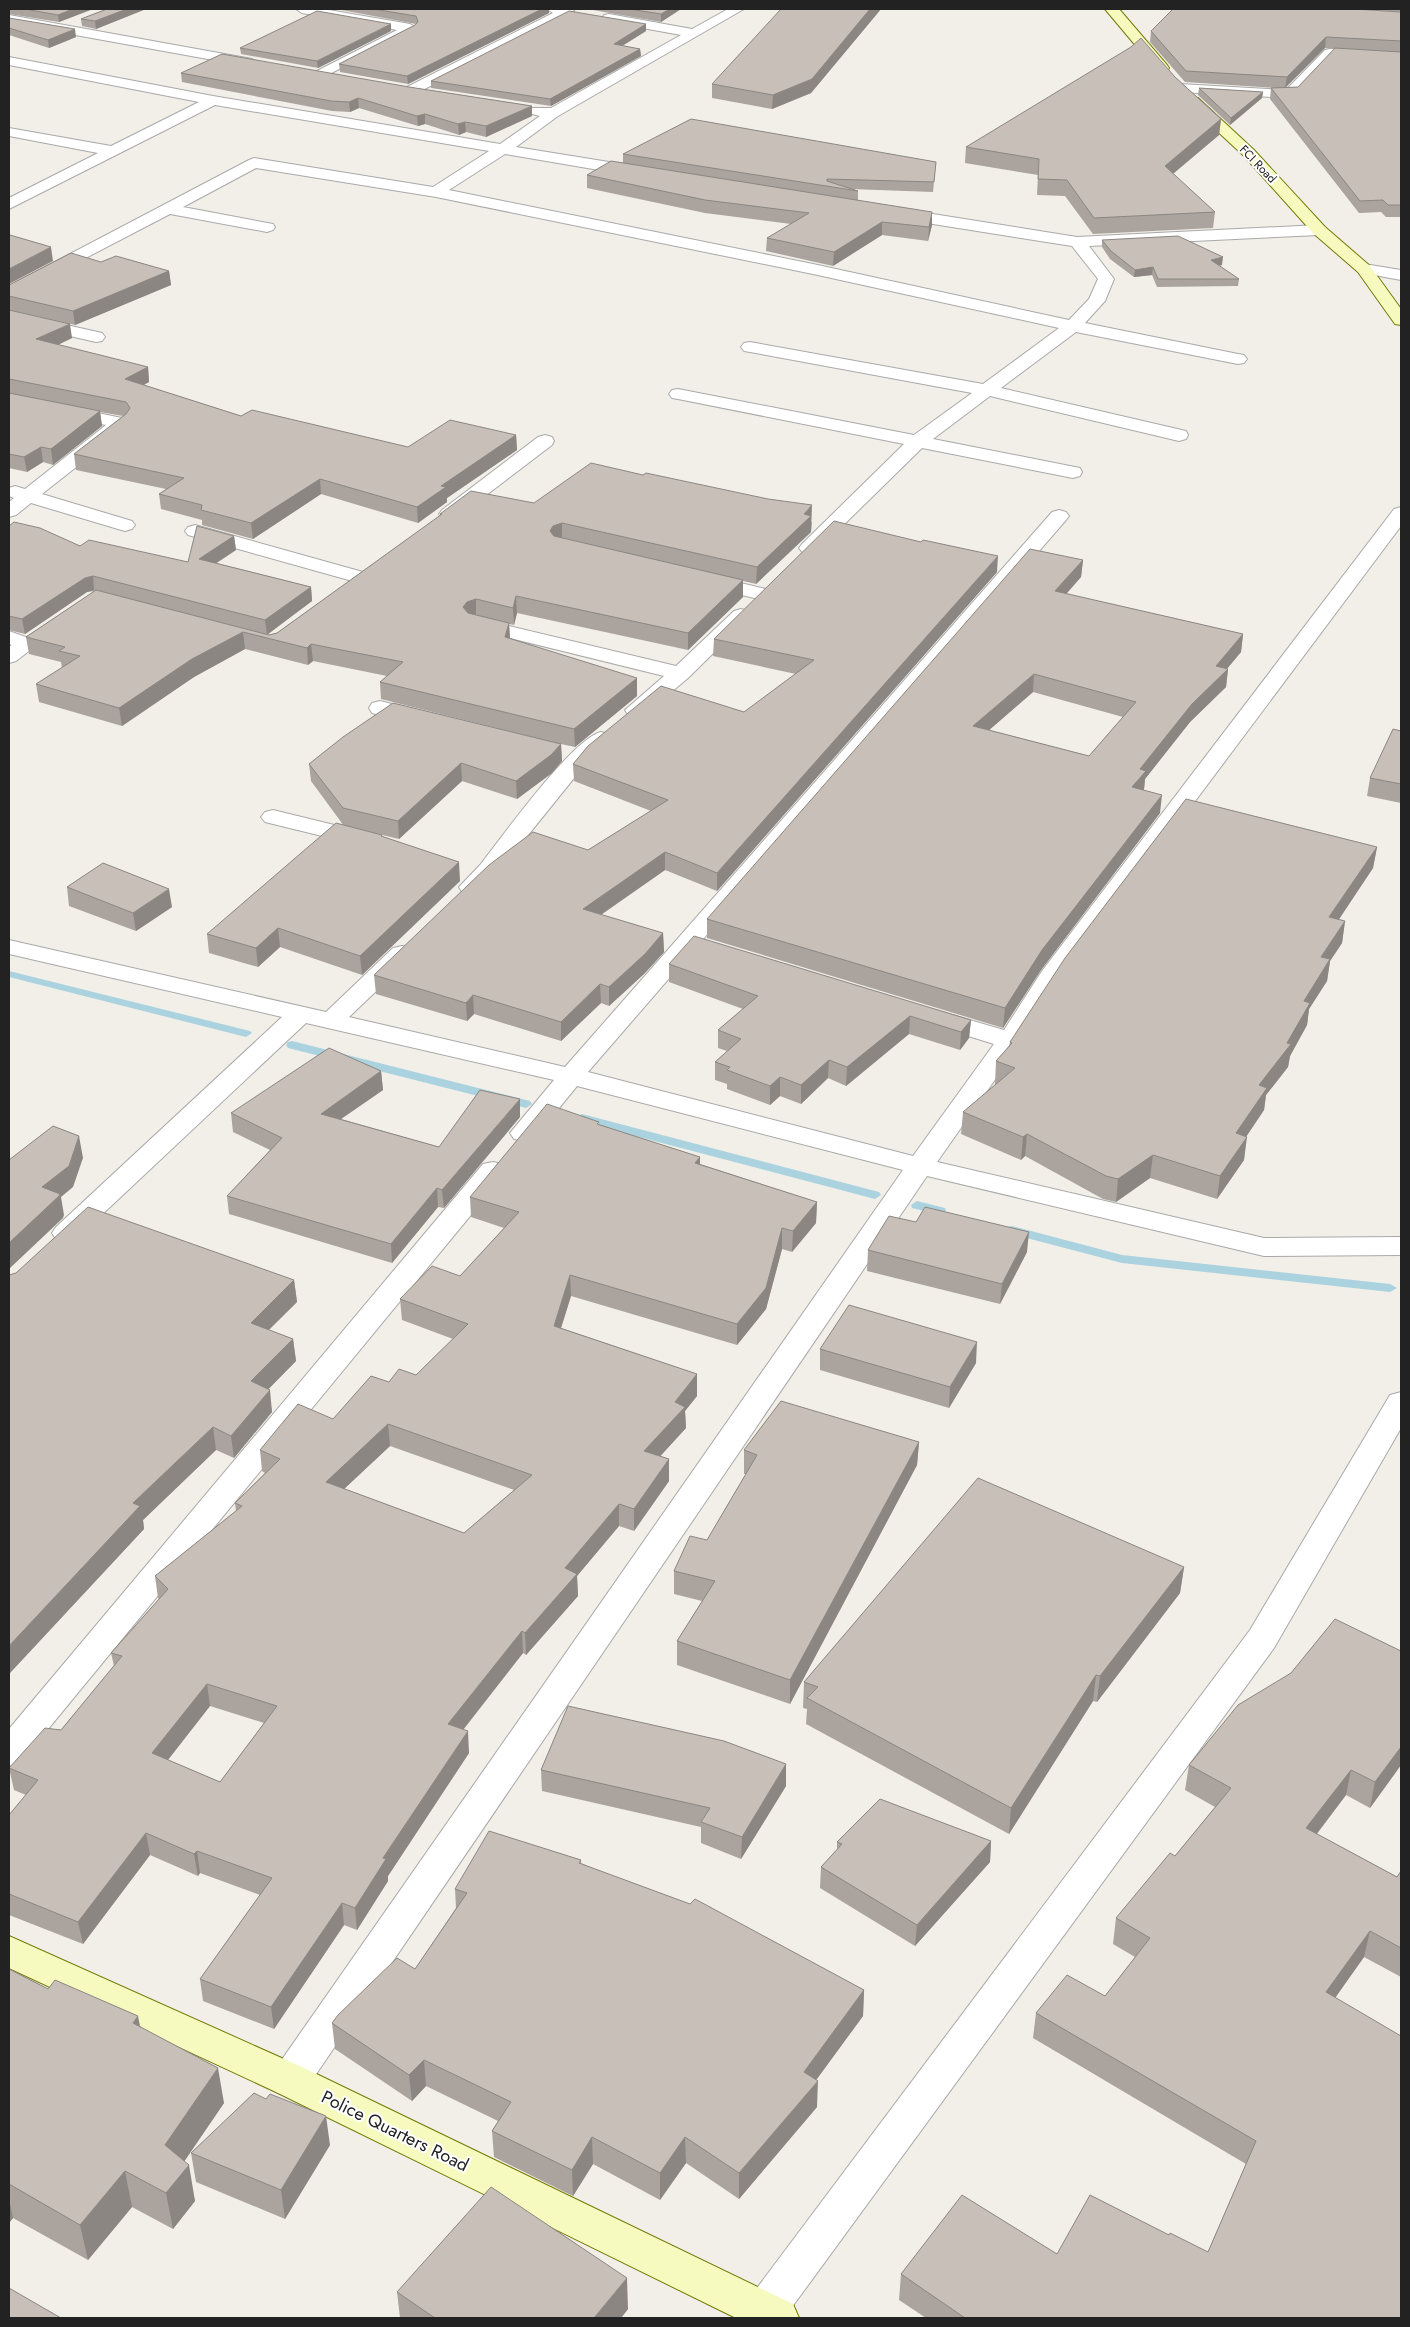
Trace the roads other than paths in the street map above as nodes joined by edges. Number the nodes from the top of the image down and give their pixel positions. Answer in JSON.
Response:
{"nodes":[{"id":1,"x":302,"y":9,"type":"edge"},
{"id":2,"x":737,"y":9,"type":"edge"},
{"id":3,"x":1112,"y":9,"type":"edge"},
{"id":4,"x":567,"y":10,"type":"edge"},
{"id":5,"x":597,"y":16,"type":"edge"},
{"id":6,"x":9,"y":19,"type":"edge"},
{"id":7,"x":83,"y":19,"type":"edge"},
{"id":8,"x":58,"y":29,"type":"junction"},
{"id":9,"x":694,"y":33,"type":"junction"},
{"id":10,"x":1401,"y":57,"type":"edge"},
{"id":11,"x":9,"y":61,"type":"edge"},
{"id":12,"x":262,"y":65,"type":"edge"},
{"id":13,"x":341,"y":79,"type":"edge"},
{"id":14,"x":1180,"y":88,"type":"junction"},
{"id":15,"x":439,"y":95,"type":"edge"},
{"id":16,"x":213,"y":100,"type":"junction"},
{"id":17,"x":525,"y":109,"type":"edge"},
{"id":18,"x":553,"y":113,"type":"junction"},
{"id":19,"x":9,"y":132,"type":"edge"},
{"id":20,"x":114,"y":150,"type":"junction"},
{"id":21,"x":502,"y":150,"type":"junction"},
{"id":22,"x":657,"y":175,"type":"edge"},
{"id":23,"x":436,"y":192,"type":"junction"},
{"id":24,"x":9,"y":204,"type":"edge"},
{"id":25,"x":169,"y":209,"type":"junction"},
{"id":26,"x":882,"y":211,"type":"edge"},
{"id":27,"x":267,"y":227,"type":"dead end"},
{"id":28,"x":1319,"y":230,"type":"junction"},
{"id":29,"x":1076,"y":242,"type":"junction"},
{"id":30,"x":1364,"y":269,"type":"junction"},
{"id":31,"x":1401,"y":275,"type":"edge"},
{"id":32,"x":9,"y":293,"type":"edge"},
{"id":33,"x":9,"y":317,"type":"edge"},
{"id":34,"x":1401,"y":320,"type":"edge"},
{"id":35,"x":1073,"y":326,"type":"junction"},
{"id":36,"x":96,"y":337,"type":"dead end"},
{"id":37,"x":750,"y":347,"type":"dead end"},
{"id":38,"x":1238,"y":359,"type":"dead end"},
{"id":39,"x":986,"y":390,"type":"junction"},
{"id":40,"x":678,"y":394,"type":"dead end"},
{"id":41,"x":9,"y":400,"type":"edge"},
{"id":42,"x":1179,"y":435,"type":"dead end"},
{"id":43,"x":545,"y":441,"type":"dead end"},
{"id":44,"x":917,"y":442,"type":"junction"},
{"id":45,"x":1073,"y":472,"type":"dead end"},
{"id":46,"x":9,"y":491,"type":"edge"},
{"id":47,"x":29,"y":495,"type":"junction"},
{"id":48,"x":9,"y":511,"type":"edge"},
{"id":49,"x":1401,"y":512,"type":"edge"},
{"id":50,"x":1059,"y":516,"type":"dead end"},
{"id":51,"x":434,"y":524,"type":"edge"},
{"id":52,"x":125,"y":525,"type":"dead end"},
{"id":53,"x":195,"y":531,"type":"edge"},
{"id":54,"x":797,"y":560,"type":"edge"},
{"id":55,"x":686,"y":576,"type":"edge"},
{"id":56,"x":340,"y":594,"type":"edge"},
{"id":57,"x":476,"y":624,"type":"edge"},
{"id":58,"x":26,"y":638,"type":"edge"},
{"id":59,"x":9,"y":657,"type":"edge"},
{"id":60,"x":680,"y":673,"type":"junction"},
{"id":61,"x":380,"y":708,"type":"dead end"},
{"id":62,"x":436,"y":722,"type":"edge"},
{"id":63,"x":273,"y":817,"type":"dead end"},
{"id":64,"x":385,"y":845,"type":"edge"},
{"id":65,"x":460,"y":863,"type":"edge"},
{"id":66,"x":488,"y":870,"type":"junction"},
{"id":67,"x":460,"y":897,"type":"edge"},
{"id":68,"x":417,"y":939,"type":"edge"},
{"id":69,"x":687,"y":942,"type":"junction"},
{"id":70,"x":9,"y":947,"type":"edge"},
{"id":71,"x":715,"y":951,"type":"edge"},
{"id":72,"x":915,"y":1012,"type":"edge"},
{"id":73,"x":301,"y":1014,"type":"junction"},
{"id":74,"x":331,"y":1021,"type":"junction"},
{"id":75,"x":1010,"y":1040,"type":"junction"},
{"id":76,"x":571,"y":1076,"type":"junction"},
{"id":77,"x":920,"y":1166,"type":"junction"},
{"id":78,"x":1401,"y":1246,"type":"edge"},
{"id":79,"x":45,"y":1253,"type":"edge"},
{"id":80,"x":1401,"y":1402,"type":"edge"},
{"id":81,"x":9,"y":1753,"type":"edge"},
{"id":82,"x":9,"y":1951,"type":"edge"},
{"id":83,"x":290,"y":2080,"type":"junction"},
{"id":84,"x":768,"y":2316,"type":"edge"}],
"edges":[{"from":1,"to":13,"type":"street"},
{"from":2,"to":9,"type":"street"},
{"from":3,"to":14,"type":"street","name":"FCI Road"},
{"from":4,"to":15,"type":"street"},
{"from":5,"to":9,"type":"street"},
{"from":6,"to":8,"type":"street"},
{"from":7,"to":8,"type":"street"},
{"from":8,"to":12,"type":"street"},
{"from":9,"to":18,"type":"street"},
{"from":10,"to":14,"type":"street"},
{"from":11,"to":16,"type":"street"},
{"from":14,"to":28,"type":"street","name":"FCI Road"},
{"from":16,"to":20,"type":"street"},
{"from":16,"to":21,"type":"street"},
{"from":17,"to":18,"type":"street"},
{"from":18,"to":21,"type":"street"},
{"from":19,"to":20,"type":"street"},
{"from":20,"to":24,"type":"street"},
{"from":21,"to":22,"type":"street"},
{"from":21,"to":23,"type":"street"},
{"from":23,"to":25,"type":"street"},
{"from":23,"to":35,"type":"street"},
{"from":25,"to":27,"type":"street"},
{"from":25,"to":32,"type":"street"},
{"from":26,"to":29,"type":"street"},
{"from":28,"to":29,"type":"street"},
{"from":28,"to":30,"type":"street","name":"FCI Road"},
{"from":29,"to":35,"type":"street"},
{"from":30,"to":31,"type":"street"},
{"from":30,"to":34,"type":"street","name":"FCI Road"},
{"from":33,"to":36,"type":"street"},
{"from":35,"to":38,"type":"street"},
{"from":35,"to":39,"type":"street"},
{"from":37,"to":39,"type":"street"},
{"from":39,"to":42,"type":"street"},
{"from":39,"to":44,"type":"street"},
{"from":40,"to":44,"type":"street"},
{"from":41,"to":47,"type":"street"},
{"from":43,"to":51,"type":"street"},
{"from":44,"to":45,"type":"street"},
{"from":44,"to":54,"type":"street"},
{"from":46,"to":47,"type":"street"},
{"from":47,"to":48,"type":"street"},
{"from":47,"to":52,"type":"street"},
{"from":49,"to":75,"type":"street"},
{"from":50,"to":69,"type":"street"},
{"from":53,"to":56,"type":"street"},
{"from":55,"to":60,"type":"street"},
{"from":57,"to":60,"type":"street"},
{"from":58,"to":59,"type":"street"},
{"from":60,"to":66,"type":"street"},
{"from":61,"to":62,"type":"street"},
{"from":63,"to":64,"type":"street"},
{"from":65,"to":66,"type":"street"},
{"from":66,"to":67,"type":"street"},
{"from":68,"to":74,"type":"street"},
{"from":69,"to":71,"type":"street"},
{"from":69,"to":76,"type":"street"},
{"from":70,"to":73,"type":"street"},
{"from":72,"to":75,"type":"street"},
{"from":73,"to":74,"type":"street"},
{"from":73,"to":79,"type":"street"},
{"from":74,"to":76,"type":"street"},
{"from":75,"to":77,"type":"street"},
{"from":76,"to":77,"type":"street"},
{"from":76,"to":81,"type":"street"},
{"from":77,"to":78,"type":"street"},
{"from":77,"to":83,"type":"street"},
{"from":80,"to":84,"type":"street"},
{"from":82,"to":83,"type":"street","name":"Police Quarters Road"},
{"from":83,"to":84,"type":"street","name":"Police Quarters Road"}]}
